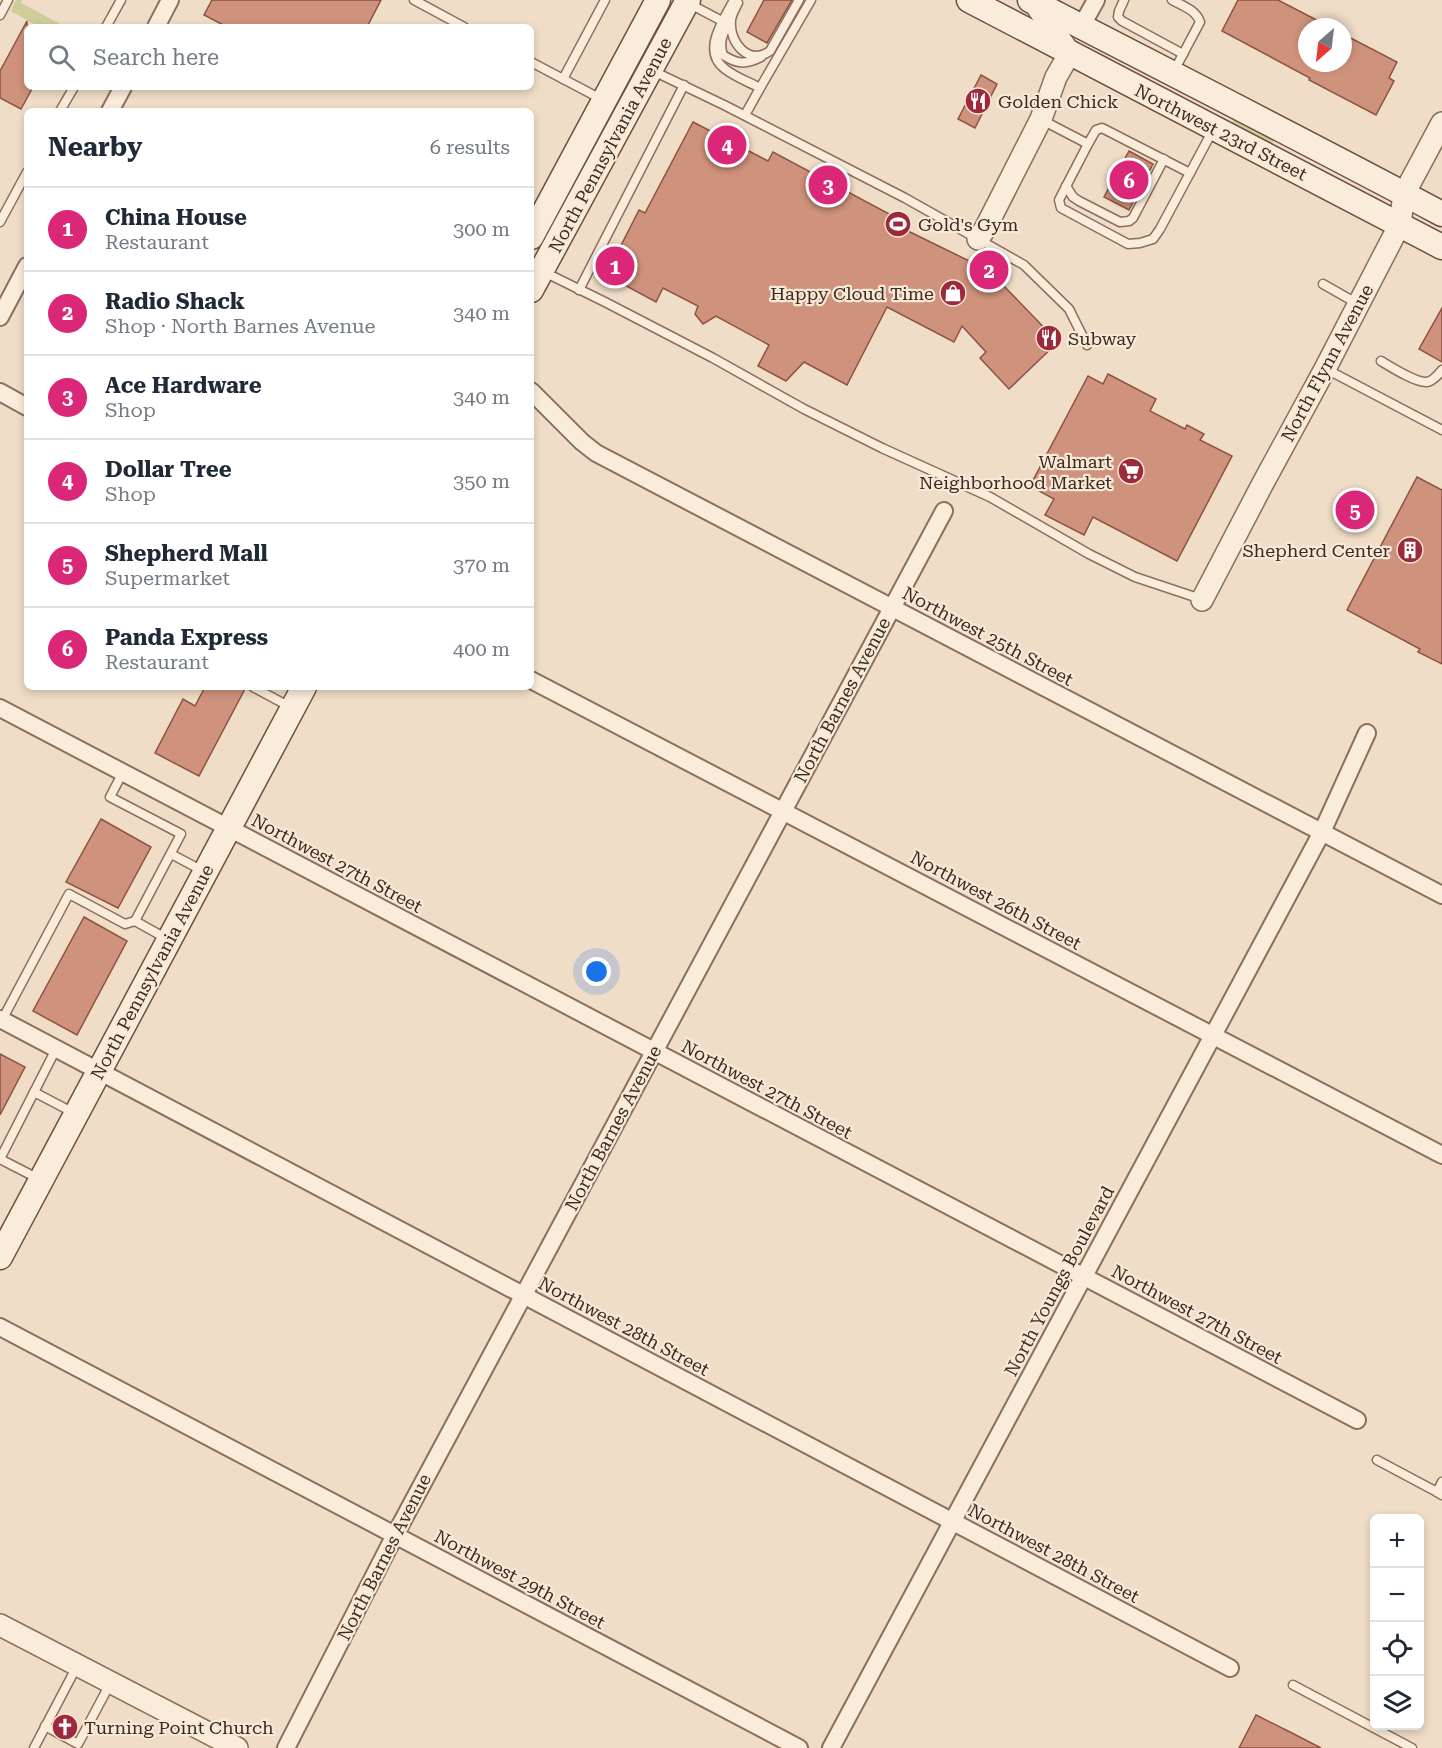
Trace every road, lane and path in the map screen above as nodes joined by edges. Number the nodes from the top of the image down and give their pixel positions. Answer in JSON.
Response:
{"nodes":[{"id":1,"x":8,"y":0,"type":"edge"},
{"id":2,"x":121,"y":0,"type":"edge"},
{"id":3,"x":170,"y":0,"type":"edge"},
{"id":4,"x":414,"y":0,"type":"edge"},
{"id":5,"x":605,"y":0,"type":"edge"},
{"id":6,"x":658,"y":0,"type":"edge"},
{"id":7,"x":734,"y":0,"type":"edge"},
{"id":8,"x":739,"y":0,"type":"edge"},
{"id":9,"x":799,"y":0,"type":"edge"},
{"id":10,"x":811,"y":0,"type":"edge"},
{"id":11,"x":969,"y":0,"type":"edge"},
{"id":12,"x":1096,"y":0,"type":"edge"},
{"id":13,"x":1124,"y":0,"type":"edge"},
{"id":14,"x":1172,"y":0,"type":"edge"},
{"id":15,"x":687,"y":1,"type":"edge"},
{"id":16,"x":1032,"y":1,"type":"edge"},
{"id":17,"x":0,"y":15,"type":"edge"},
{"id":18,"x":727,"y":20,"type":"junction"},
{"id":19,"x":108,"y":24,"type":"edge"},
{"id":20,"x":158,"y":24,"type":"edge"},
{"id":21,"x":458,"y":24,"type":"edge"},
{"id":22,"x":1082,"y":27,"type":"junction"},
{"id":23,"x":1111,"y":43,"type":"junction"},
{"id":24,"x":1070,"y":53,"type":"junction"},
{"id":25,"x":763,"y":56,"type":"junction"},
{"id":26,"x":1178,"y":63,"type":"junction"},
{"id":27,"x":534,"y":64,"type":"edge"},
{"id":28,"x":638,"y":65,"type":"junction"},
{"id":29,"x":563,"y":79,"type":"junction"},
{"id":30,"x":684,"y":86,"type":"junction"},
{"id":31,"x":759,"y":87,"type":"junction"},
{"id":32,"x":72,"y":90,"type":"edge"},
{"id":33,"x":121,"y":90,"type":"edge"},
{"id":34,"x":1217,"y":96,"type":"junction"},
{"id":35,"x":616,"y":107,"type":"junction"},
{"id":36,"x":62,"y":108,"type":"edge"},
{"id":37,"x":112,"y":108,"type":"edge"},
{"id":38,"x":745,"y":115,"type":"junction"},
{"id":39,"x":1041,"y":119,"type":"junction"},
{"id":40,"x":1442,"y":123,"type":"edge"},
{"id":41,"x":1208,"y":125,"type":"junction"},
{"id":42,"x":1298,"y":138,"type":"junction"},
{"id":43,"x":1089,"y":144,"type":"junction"},
{"id":44,"x":1164,"y":159,"type":"junction"},
{"id":45,"x":570,"y":162,"type":"junction"},
{"id":46,"x":1285,"y":165,"type":"junction"},
{"id":47,"x":1190,"y":173,"type":"junction"},
{"id":48,"x":594,"y":175,"type":"junction"},
{"id":49,"x":24,"y":178,"type":"edge"},
{"id":50,"x":1066,"y":186,"type":"junction"},
{"id":51,"x":1404,"y":194,"type":"junction"},
{"id":52,"x":1442,"y":214,"type":"edge"},
{"id":53,"x":0,"y":222,"type":"edge"},
{"id":54,"x":1400,"y":224,"type":"junction"},
{"id":55,"x":534,"y":232,"type":"edge"},
{"id":56,"x":978,"y":239,"type":"junction"},
{"id":57,"x":534,"y":247,"type":"edge"},
{"id":58,"x":1442,"y":247,"type":"edge"},
{"id":59,"x":542,"y":271,"type":"edge"},
{"id":60,"x":24,"y":272,"type":"edge"},
{"id":61,"x":1323,"y":284,"type":"dead end"},
{"id":62,"x":579,"y":290,"type":"junction"},
{"id":63,"x":1359,"y":304,"type":"junction"},
{"id":64,"x":0,"y":317,"type":"edge"},
{"id":65,"x":1087,"y":345,"type":"dead end"},
{"id":66,"x":1381,"y":361,"type":"dead end"},
{"id":67,"x":1325,"y":369,"type":"junction"},
{"id":68,"x":1442,"y":370,"type":"edge"},
{"id":69,"x":0,"y":392,"type":"edge"},
{"id":70,"x":534,"y":394,"type":"edge"},
{"id":71,"x":24,"y":405,"type":"edge"},
{"id":72,"x":1442,"y":430,"type":"edge"},
{"id":73,"x":944,"y":511,"type":"dead end"},
{"id":74,"x":1202,"y":600,"type":"joint"},
{"id":75,"x":892,"y":608,"type":"junction"},
{"id":76,"x":534,"y":682,"type":"edge"},
{"id":77,"x":258,"y":690,"type":"edge"},
{"id":78,"x":302,"y":690,"type":"edge"},
{"id":79,"x":0,"y":708,"type":"edge"},
{"id":80,"x":293,"y":709,"type":"junction"},
{"id":81,"x":1367,"y":733,"type":"dead end"},
{"id":82,"x":123,"y":772,"type":"junction"},
{"id":83,"x":783,"y":811,"type":"junction"},
{"id":84,"x":229,"y":828,"type":"junction"},
{"id":85,"x":1322,"y":832,"type":"junction"},
{"id":86,"x":171,"y":854,"type":"junction"},
{"id":87,"x":205,"y":872,"type":"junction"},
{"id":88,"x":1442,"y":895,"type":"edge"},
{"id":89,"x":135,"y":921,"type":"junction"},
{"id":90,"x":169,"y":940,"type":"junction"},
{"id":91,"x":1,"y":1020,"type":"edge"},
{"id":92,"x":1213,"y":1035,"type":"junction"},
{"id":93,"x":56,"y":1049,"type":"junction"},
{"id":94,"x":654,"y":1051,"type":"junction"},
{"id":95,"x":99,"y":1071,"type":"junction"},
{"id":96,"x":34,"y":1092,"type":"junction"},
{"id":97,"x":76,"y":1114,"type":"junction"},
{"id":98,"x":1442,"y":1155,"type":"edge"},
{"id":99,"x":41,"y":1180,"type":"junction"},
{"id":100,"x":0,"y":1257,"type":"edge"},
{"id":101,"x":1083,"y":1276,"type":"junction"},
{"id":102,"x":523,"y":1295,"type":"junction"},
{"id":103,"x":0,"y":1327,"type":"edge"},
{"id":104,"x":1357,"y":1420,"type":"dead end"},
{"id":105,"x":1377,"y":1460,"type":"dead end"},
{"id":106,"x":1442,"y":1482,"type":"edge"},
{"id":107,"x":1439,"y":1494,"type":"edge"},
{"id":108,"x":952,"y":1522,"type":"junction"},
{"id":109,"x":395,"y":1535,"type":"junction"},
{"id":110,"x":0,"y":1625,"type":"edge"},
{"id":111,"x":77,"y":1665,"type":"junction"},
{"id":112,"x":1230,"y":1668,"type":"dead end"},
{"id":113,"x":111,"y":1682,"type":"junction"},
{"id":114,"x":1293,"y":1684,"type":"dead end"},
{"id":115,"x":45,"y":1726,"type":"junction"},
{"id":116,"x":34,"y":1748,"type":"edge"},
{"id":117,"x":237,"y":1748,"type":"edge"},
{"id":118,"x":286,"y":1748,"type":"edge"},
{"id":119,"x":799,"y":1748,"type":"edge"},
{"id":120,"x":831,"y":1748,"type":"edge"},
{"id":121,"x":1412,"y":1748,"type":"edge"}],
"edges":[{"from":1,"to":17,"type":"lane"},
{"from":2,"to":19,"type":"lane"},
{"from":3,"to":20,"type":"street"},
{"from":4,"to":21,"type":"lane"},
{"from":5,"to":29,"type":"lane"},
{"from":6,"to":28,"type":"main road","name":"North Pennsylvania Avenue"},
{"from":7,"to":18,"type":"lane"},
{"from":8,"to":18,"type":"lane"},
{"from":9,"to":25,"type":"lane"},
{"from":10,"to":31,"type":"lane"},
{"from":11,"to":24,"type":"main road","name":"Northwest 23rd Street"},
{"from":12,"to":22,"type":"street"},
{"from":13,"to":26,"type":"lane"},
{"from":14,"to":26,"type":"lane"},
{"from":15,"to":18,"type":"lane"},
{"from":15,"to":28,"type":"main road","name":"North Pennsylvania Avenue"},
{"from":16,"to":22,"type":"main road","name":"Northwest 23rd Street"},
{"from":16,"to":24,"type":"street"},
{"from":18,"to":25,"type":"lane"},
{"from":18,"to":25,"type":"lane"},
{"from":18,"to":31,"type":"lane"},
{"from":22,"to":23,"type":"main road","name":"Northwest 23rd Street"},
{"from":23,"to":24,"type":"street"},
{"from":23,"to":26,"type":"main road","name":"Northwest 23rd Street"},
{"from":24,"to":39,"type":"street"},
{"from":24,"to":41,"type":"main road","name":"Northwest 23rd Street"},
{"from":26,"to":34,"type":"main road","name":"Northwest 23rd Street"},
{"from":27,"to":29,"type":"lane"},
{"from":28,"to":30,"type":"lane"},
{"from":28,"to":35,"type":"main road","name":"North Pennsylvania Avenue"},
{"from":29,"to":35,"type":"lane"},
{"from":30,"to":38,"type":"lane"},
{"from":30,"to":62,"type":"lane"},
{"from":31,"to":38,"type":"lane"},
{"from":32,"to":36,"type":"lane"},
{"from":33,"to":37,"type":"street"},
{"from":34,"to":41,"type":"main road"},
{"from":34,"to":42,"type":"main road","name":"Northwest 23rd Street"},
{"from":35,"to":45,"type":"main road","name":"North Pennsylvania Avenue"},
{"from":35,"to":48,"type":"main road","name":"North Pennsylvania Avenue"},
{"from":38,"to":56,"type":"lane"},
{"from":39,"to":43,"type":"lane"},
{"from":39,"to":56,"type":"street"},
{"from":40,"to":51,"type":"street","name":"North Flynn Avenue"},
{"from":41,"to":46,"type":"main road","name":"Northwest 23rd Street"},
{"from":41,"to":47,"type":"lane"},
{"from":42,"to":46,"type":"main road"},
{"from":42,"to":51,"type":"main road","name":"Northwest 23rd Street"},
{"from":43,"to":44,"type":"lane"},
{"from":43,"to":50,"type":"lane"},
{"from":44,"to":47,"type":"lane"},
{"from":44,"to":50,"type":"lane"},
{"from":45,"to":48,"type":"main road"},
{"from":45,"to":55,"type":"main road","name":"North Pennsylvania Avenue"},
{"from":46,"to":54,"type":"main road","name":"Northwest 23rd Street"},
{"from":47,"to":50,"type":"lane"},
{"from":48,"to":59,"type":"main road","name":"North Pennsylvania Avenue"},
{"from":49,"to":53,"type":"lane"},
{"from":51,"to":52,"type":"main road","name":"Northwest 23rd Street"},
{"from":51,"to":54,"type":"street","name":"North Flynn Avenue"},
{"from":54,"to":58,"type":"main road","name":"Northwest 23rd Street"},
{"from":54,"to":63,"type":"street","name":"North Flynn Avenue"},
{"from":56,"to":65,"type":"lane"},
{"from":57,"to":59,"type":"main road"},
{"from":59,"to":62,"type":"lane"},
{"from":60,"to":64,"type":"street"},
{"from":61,"to":63,"type":"lane"},
{"from":62,"to":74,"type":"lane"},
{"from":63,"to":67,"type":"street","name":"North Flynn Avenue"},
{"from":66,"to":68,"type":"lane"},
{"from":67,"to":72,"type":"lane"},
{"from":67,"to":74,"type":"street","name":"North Flynn Avenue"},
{"from":69,"to":71,"type":"street"},
{"from":70,"to":75,"type":"street","name":"Northwest 25th Street"},
{"from":73,"to":75,"type":"street","name":"North Barnes Avenue"},
{"from":75,"to":83,"type":"street","name":"North Barnes Avenue"},
{"from":75,"to":85,"type":"street","name":"Northwest 25th Street"},
{"from":76,"to":83,"type":"street","name":"Northwest 26th Street"},
{"from":77,"to":80,"type":"lane"},
{"from":78,"to":80,"type":"main road","name":"North Pennsylvania Avenue"},
{"from":79,"to":82,"type":"street","name":"Northwest 27th Street"},
{"from":80,"to":84,"type":"main road","name":"North Pennsylvania Avenue"},
{"from":81,"to":85,"type":"street","name":"North Youngs Boulevard"},
{"from":82,"to":84,"type":"street","name":"Northwest 27th Street"},
{"from":82,"to":86,"type":"lane"},
{"from":83,"to":92,"type":"street","name":"Northwest 26th Street"},
{"from":83,"to":94,"type":"street","name":"North Barnes Avenue"},
{"from":84,"to":87,"type":"main road","name":"North Pennsylvania Avenue"},
{"from":84,"to":94,"type":"street","name":"Northwest 27th Street"},
{"from":85,"to":88,"type":"street","name":"Northwest 25th Street"},
{"from":85,"to":92,"type":"street","name":"North Youngs Boulevard"},
{"from":86,"to":87,"type":"lane"},
{"from":86,"to":89,"type":"lane"},
{"from":87,"to":90,"type":"main road","name":"North Pennsylvania Avenue"},
{"from":89,"to":90,"type":"lane"},
{"from":89,"to":91,"type":"lane"},
{"from":90,"to":95,"type":"main road","name":"North Pennsylvania Avenue"},
{"from":91,"to":93,"type":"street","name":"Northwest 28th Street"},
{"from":92,"to":98,"type":"street","name":"Northwest 26th Street"},
{"from":92,"to":101,"type":"street","name":"North Youngs Boulevard"},
{"from":93,"to":95,"type":"street","name":"Northwest 28th Street"},
{"from":93,"to":96,"type":"lane"},
{"from":94,"to":101,"type":"street","name":"Northwest 27th Street"},
{"from":94,"to":102,"type":"street","name":"North Barnes Avenue"},
{"from":95,"to":97,"type":"main road","name":"North Pennsylvania Avenue"},
{"from":95,"to":102,"type":"street","name":"Northwest 28th Street"},
{"from":96,"to":97,"type":"lane"},
{"from":96,"to":99,"type":"lane"},
{"from":97,"to":99,"type":"main road","name":"North Pennsylvania Avenue"},
{"from":99,"to":100,"type":"main road","name":"North Pennsylvania Avenue"},
{"from":101,"to":104,"type":"street","name":"Northwest 27th Street"},
{"from":101,"to":108,"type":"street","name":"North Youngs Boulevard"},
{"from":102,"to":108,"type":"street","name":"Northwest 28th Street"},
{"from":102,"to":109,"type":"street","name":"North Barnes Avenue"},
{"from":103,"to":109,"type":"street","name":"Northwest 29th Street"},
{"from":105,"to":107,"type":"lane"},
{"from":106,"to":107,"type":"lane"},
{"from":108,"to":112,"type":"street","name":"Northwest 28th Street"},
{"from":108,"to":120,"type":"street","name":"North Youngs Boulevard"},
{"from":109,"to":118,"type":"street","name":"North Barnes Avenue"},
{"from":109,"to":119,"type":"street","name":"Northwest 29th Street"},
{"from":110,"to":111,"type":"street"},
{"from":111,"to":113,"type":"street"},
{"from":111,"to":115,"type":"lane"},
{"from":113,"to":115,"type":"lane"},
{"from":113,"to":117,"type":"street"},
{"from":114,"to":121,"type":"lane"},
{"from":115,"to":116,"type":"lane"}]}
